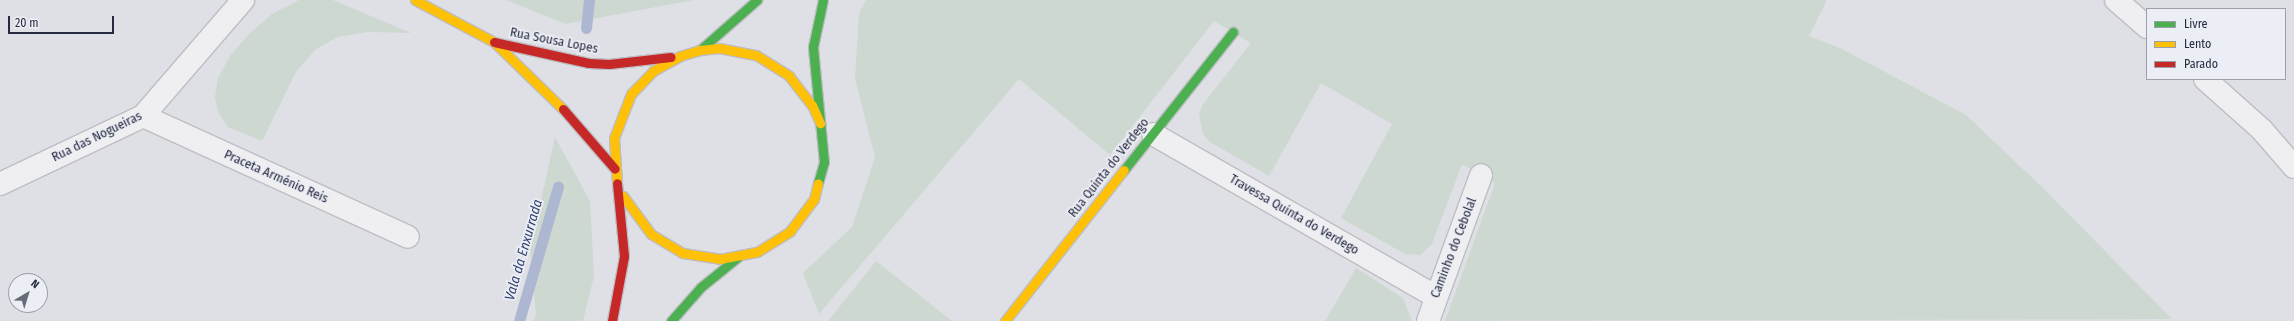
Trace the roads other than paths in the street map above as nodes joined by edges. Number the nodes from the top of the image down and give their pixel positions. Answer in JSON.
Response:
{"nodes":[{"id":1,"x":242,"y":0,"type":"edge"},
{"id":2,"x":415,"y":0,"type":"edge"},
{"id":3,"x":757,"y":0,"type":"edge"},
{"id":4,"x":823,"y":0,"type":"edge"},
{"id":5,"x":2116,"y":0,"type":"edge"},
{"id":6,"x":2146,"y":26,"type":"edge"},
{"id":7,"x":1232,"y":32,"type":"dead end"},
{"id":8,"x":494,"y":42,"type":"junction"},
{"id":9,"x":700,"y":50,"type":"junction"},
{"id":10,"x":680,"y":56,"type":"junction"},
{"id":11,"x":2206,"y":80,"type":"edge"},
{"id":12,"x":143,"y":116,"type":"junction"},
{"id":13,"x":820,"y":123,"type":"junction"},
{"id":14,"x":1153,"y":134,"type":"junction"},
{"id":15,"x":2294,"y":167,"type":"edge"},
{"id":16,"x":614,"y":169,"type":"junction"},
{"id":17,"x":1481,"y":175,"type":"dead end"},
{"id":18,"x":0,"y":184,"type":"edge"},
{"id":19,"x":619,"y":188,"type":"junction"},
{"id":20,"x":408,"y":237,"type":"dead end"},
{"id":21,"x":738,"y":257,"type":"junction"},
{"id":22,"x":1435,"y":296,"type":"junction"},
{"id":23,"x":612,"y":321,"type":"edge"},
{"id":24,"x":671,"y":321,"type":"edge"},
{"id":25,"x":1006,"y":321,"type":"edge"},
{"id":26,"x":1428,"y":321,"type":"edge"}],
"edges":[{"from":1,"to":12,"type":"street","name":"Rua das Nogueiras"},
{"from":2,"to":8,"type":"main road","name":"Rua Sousa Lopes"},
{"from":3,"to":9,"type":"main road"},
{"from":4,"to":13,"type":"main road"},
{"from":5,"to":6,"type":"street"},
{"from":7,"to":14,"type":"main road","name":"Rua Quinta do Verdego"},
{"from":8,"to":10,"type":"main road","name":"Rua Sousa Lopes"},
{"from":8,"to":16,"type":"main road","name":"Rua Sousa Lopes"},
{"from":9,"to":10,"type":"main road"},
{"from":9,"to":13,"type":"main road"},
{"from":10,"to":16,"type":"main road"},
{"from":11,"to":15,"type":"street"},
{"from":12,"to":18,"type":"street","name":"Rua das Nogueiras"},
{"from":12,"to":20,"type":"street","name":"Praceta Arménio Reis"},
{"from":13,"to":21,"type":"main road"},
{"from":14,"to":22,"type":"street","name":"Travessa Quinta do Verdego"},
{"from":14,"to":25,"type":"main road","name":"Rua Quinta do Verdego"},
{"from":16,"to":19,"type":"main road"},
{"from":17,"to":22,"type":"street","name":"Caminho do Cebolal"},
{"from":19,"to":21,"type":"main road"},
{"from":19,"to":23,"type":"main road"},
{"from":21,"to":24,"type":"main road"},
{"from":22,"to":26,"type":"street","name":"Caminho do Cebolal"}]}
